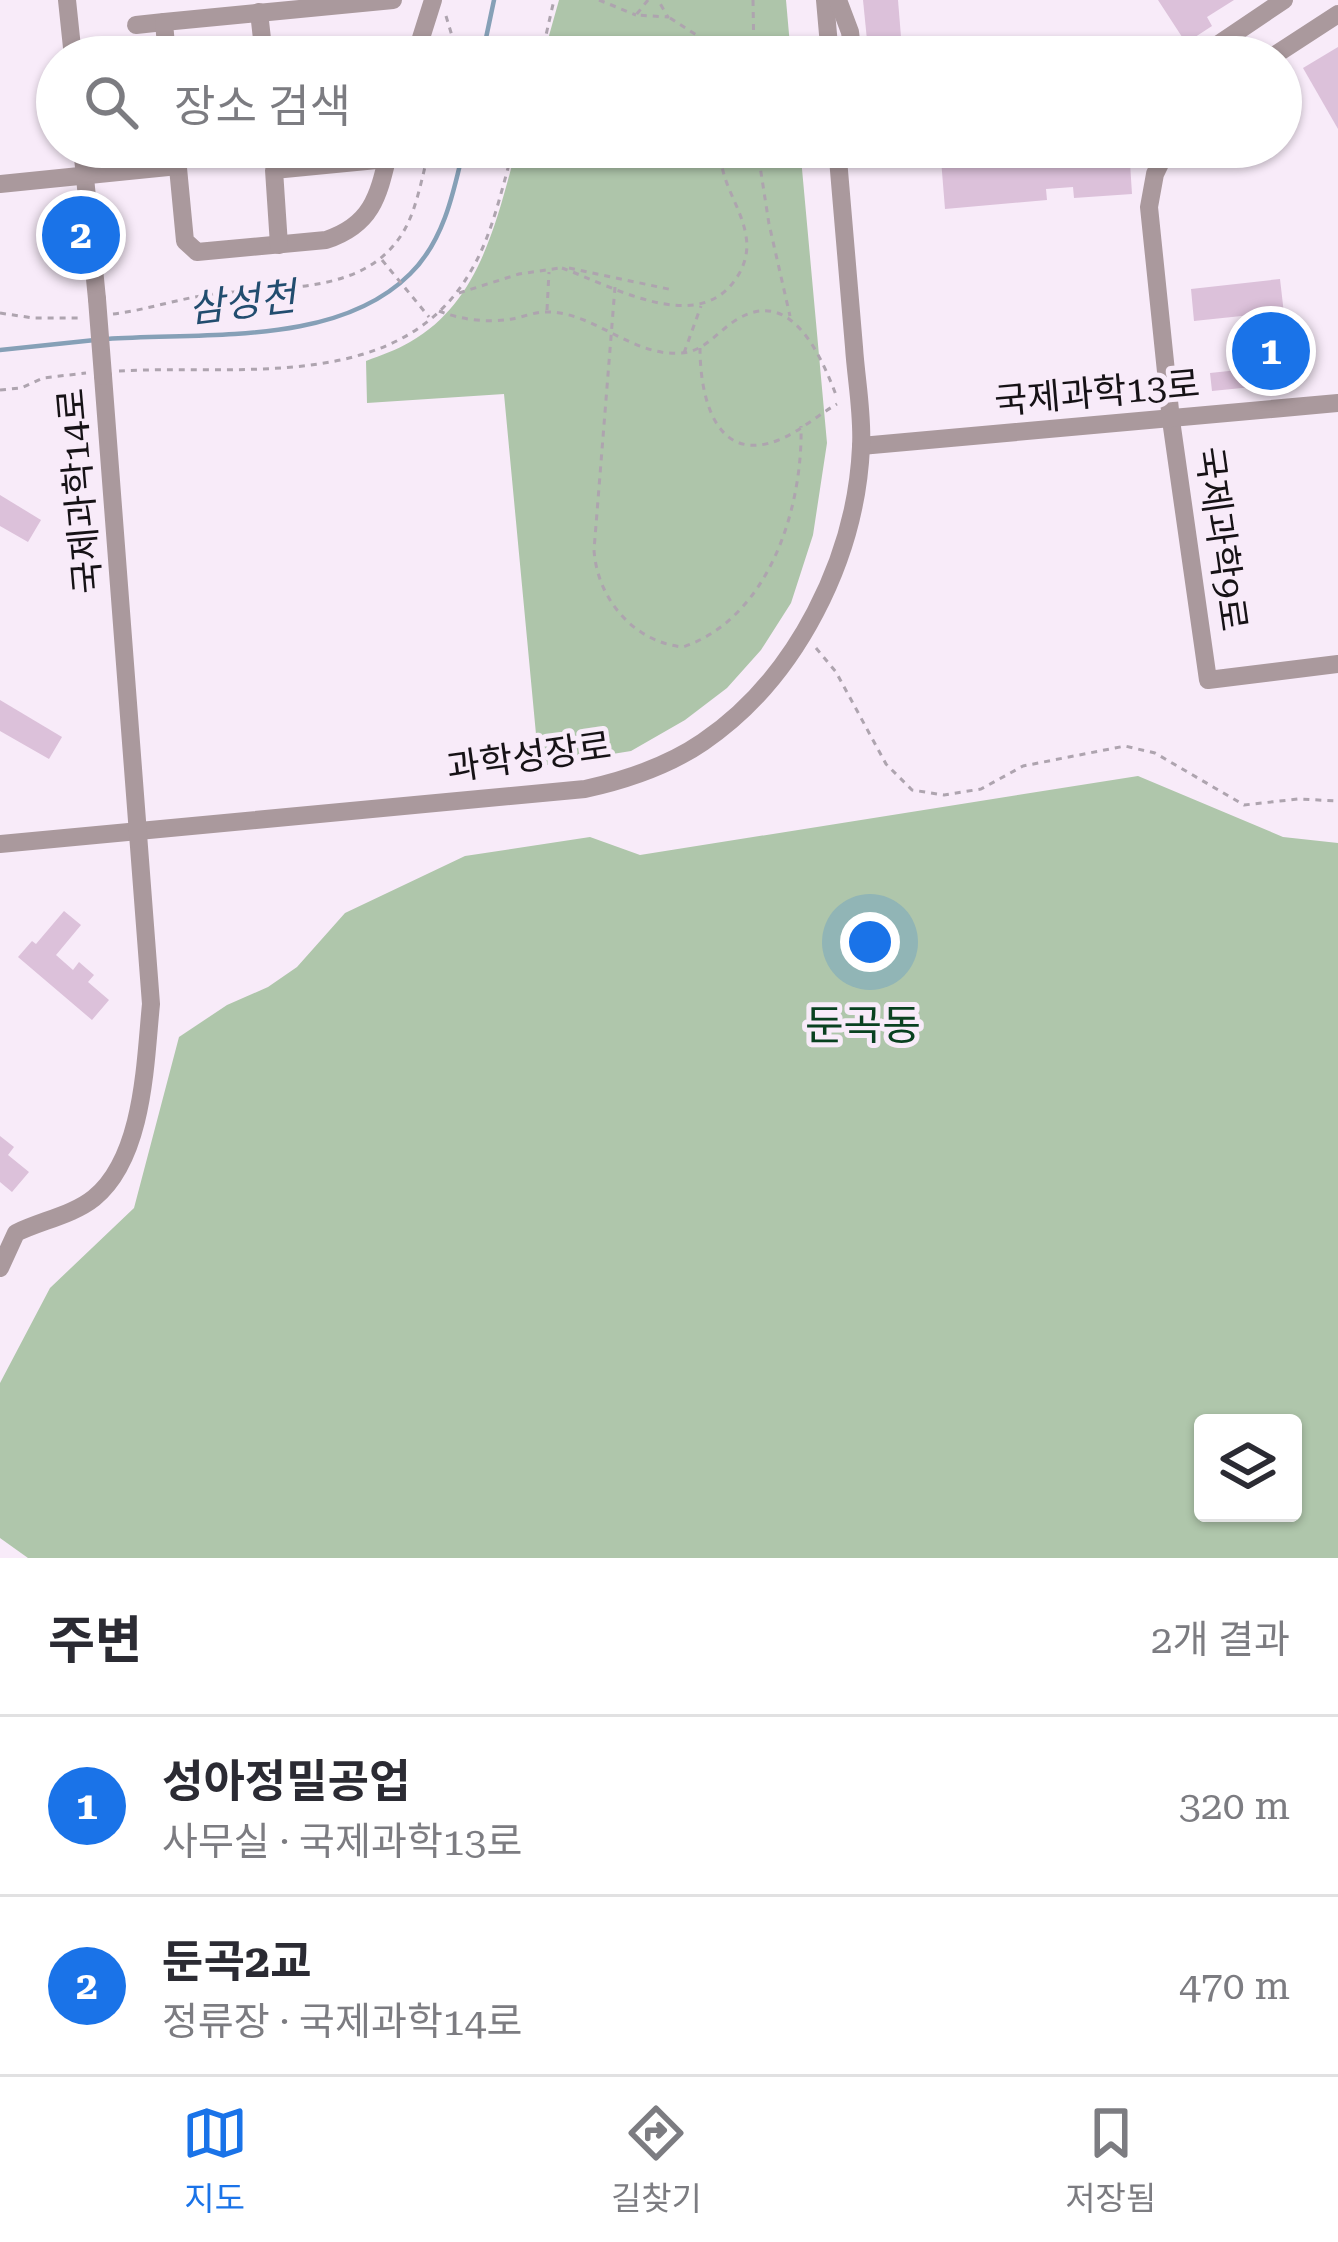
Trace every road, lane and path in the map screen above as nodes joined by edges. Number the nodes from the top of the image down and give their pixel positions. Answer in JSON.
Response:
{"nodes":[{"id":1,"x":68,"y":0,"type":"edge"},
{"id":2,"x":393,"y":0,"type":"edge"},
{"id":3,"x":554,"y":0,"type":"edge"},
{"id":4,"x":599,"y":0,"type":"edge"},
{"id":5,"x":648,"y":0,"type":"edge"},
{"id":6,"x":658,"y":0,"type":"edge"},
{"id":7,"x":753,"y":0,"type":"edge"},
{"id":8,"x":826,"y":0,"type":"edge"},
{"id":9,"x":838,"y":0,"type":"edge"},
{"id":10,"x":1284,"y":0,"type":"edge"},
{"id":11,"x":432,"y":1,"type":"edge"},
{"id":12,"x":259,"y":12,"type":"junction"},
{"id":13,"x":1338,"y":14,"type":"edge"},
{"id":14,"x":636,"y":15,"type":"junction"},
{"id":15,"x":668,"y":17,"type":"junction"},
{"id":16,"x":164,"y":22,"type":"junction"},
{"id":17,"x":136,"y":25,"type":"dead end"},
{"id":18,"x":71,"y":36,"type":"edge"},
{"id":19,"x":165,"y":36,"type":"edge"},
{"id":20,"x":262,"y":36,"type":"edge"},
{"id":21,"x":421,"y":36,"type":"edge"},
{"id":22,"x":452,"y":36,"type":"edge"},
{"id":23,"x":546,"y":36,"type":"edge"},
{"id":24,"x":698,"y":36,"type":"edge"},
{"id":25,"x":754,"y":36,"type":"edge"},
{"id":26,"x":829,"y":36,"type":"edge"},
{"id":27,"x":850,"y":36,"type":"edge"},
{"id":28,"x":1231,"y":36,"type":"edge"},
{"id":29,"x":1302,"y":37,"type":"edge"},
{"id":30,"x":84,"y":168,"type":"edge"},
{"id":31,"x":122,"y":168,"type":"edge"},
{"id":32,"x":178,"y":168,"type":"edge"},
{"id":33,"x":288,"y":168,"type":"edge"},
{"id":34,"x":384,"y":168,"type":"edge"},
{"id":35,"x":424,"y":168,"type":"edge"},
{"id":36,"x":507,"y":168,"type":"edge"},
{"id":37,"x":723,"y":168,"type":"edge"},
{"id":38,"x":760,"y":168,"type":"edge"},
{"id":39,"x":839,"y":168,"type":"edge"},
{"id":40,"x":1158,"y":168,"type":"edge"},
{"id":41,"x":274,"y":170,"type":"joint"},
{"id":42,"x":85,"y":176,"type":"junction"},
{"id":43,"x":0,"y":184,"type":"edge"},
{"id":44,"x":279,"y":244,"type":"junction"},
{"id":45,"x":381,"y":258,"type":"junction"},
{"id":46,"x":562,"y":268,"type":"junction"},
{"id":47,"x":549,"y":270,"type":"junction"},
{"id":48,"x":615,"y":287,"type":"junction"},
{"id":49,"x":673,"y":290,"type":"dead end"},
{"id":50,"x":454,"y":295,"type":"junction"},
{"id":51,"x":701,"y":304,"type":"junction"},
{"id":52,"x":100,"y":307,"type":"junction"},
{"id":53,"x":439,"y":311,"type":"junction"},
{"id":54,"x":546,"y":312,"type":"junction"},
{"id":55,"x":0,"y":313,"type":"edge"},
{"id":56,"x":82,"y":317,"type":"dead end"},
{"id":57,"x":790,"y":317,"type":"junction"},
{"id":58,"x":430,"y":319,"type":"junction"},
{"id":59,"x":612,"y":334,"type":"junction"},
{"id":60,"x":700,"y":348,"type":"junction"},
{"id":61,"x":684,"y":353,"type":"junction"},
{"id":62,"x":0,"y":390,"type":"edge"},
{"id":63,"x":836,"y":395,"type":"dead end"},
{"id":64,"x":1338,"y":403,"type":"edge"},
{"id":65,"x":837,"y":404,"type":"dead end"},
{"id":66,"x":1171,"y":420,"type":"junction"},
{"id":67,"x":801,"y":426,"type":"junction"},
{"id":68,"x":861,"y":446,"type":"junction"},
{"id":69,"x":801,"y":635,"type":"junction"},
{"id":70,"x":1338,"y":664,"type":"edge"},
{"id":71,"x":1338,"y":801,"type":"edge"},
{"id":72,"x":140,"y":830,"type":"junction"},
{"id":73,"x":0,"y":844,"type":"edge"},
{"id":74,"x":0,"y":1268,"type":"edge"}],
"edges":[{"from":1,"to":18,"type":"street"},
{"from":2,"to":12,"type":"street"},
{"from":3,"to":23,"type":"path"},
{"from":4,"to":14,"type":"path"},
{"from":5,"to":14,"type":"path"},
{"from":6,"to":15,"type":"path"},
{"from":7,"to":25,"type":"path"},
{"from":8,"to":26,"type":"street"},
{"from":9,"to":27,"type":"street"},
{"from":10,"to":28,"type":"street"},
{"from":11,"to":21,"type":"street"},
{"from":11,"to":22,"type":"path"},
{"from":12,"to":16,"type":"street"},
{"from":12,"to":20,"type":"street"},
{"from":13,"to":29,"type":"street"},
{"from":14,"to":15,"type":"path"},
{"from":15,"to":24,"type":"path"},
{"from":16,"to":17,"type":"street"},
{"from":16,"to":19,"type":"street"},
{"from":30,"to":42,"type":"street","name":"국제과학14로"},
{"from":31,"to":42,"type":"street"},
{"from":32,"to":44,"type":"street"},
{"from":33,"to":41,"type":"street"},
{"from":34,"to":44,"type":"street"},
{"from":35,"to":45,"type":"path"},
{"from":36,"to":50,"type":"path"},
{"from":37,"to":51,"type":"path"},
{"from":38,"to":57,"type":"path"},
{"from":39,"to":68,"type":"street","name":"과학성장로"},
{"from":40,"to":66,"type":"street"},
{"from":41,"to":44,"type":"street"},
{"from":42,"to":43,"type":"street"},
{"from":42,"to":52,"type":"street","name":"국제과학14로"},
{"from":45,"to":52,"type":"path"},
{"from":45,"to":58,"type":"path"},
{"from":46,"to":47,"type":"path"},
{"from":46,"to":48,"type":"path"},
{"from":46,"to":49,"type":"path"},
{"from":47,"to":50,"type":"path"},
{"from":47,"to":54,"type":"path"},
{"from":48,"to":51,"type":"path"},
{"from":48,"to":59,"type":"path"},
{"from":50,"to":53,"type":"path"},
{"from":51,"to":61,"type":"path"},
{"from":52,"to":72,"type":"street","name":"국제과학14로","bridge":true},
{"from":53,"to":54,"type":"path"},
{"from":53,"to":58,"type":"path"},
{"from":54,"to":59,"type":"path"},
{"from":55,"to":56,"type":"path"},
{"from":57,"to":60,"type":"path"},
{"from":57,"to":63,"type":"path"},
{"from":58,"to":62,"type":"path"},
{"from":59,"to":61,"type":"path"},
{"from":59,"to":67,"type":"path"},
{"from":60,"to":61,"type":"path"},
{"from":60,"to":67,"type":"path"},
{"from":64,"to":66,"type":"street","name":"국제과학13로"},
{"from":65,"to":67,"type":"path"},
{"from":66,"to":68,"type":"street","name":"국제과학13로"},
{"from":66,"to":70,"type":"street","name":"국제과학9로"},
{"from":68,"to":69,"type":"street","name":"과학성장로"},
{"from":69,"to":71,"type":"path"},
{"from":69,"to":72,"type":"street","name":"과학성장로"},
{"from":72,"to":73,"type":"street","name":"과학성장로"},
{"from":72,"to":74,"type":"street","name":"국제과학14로"}]}
